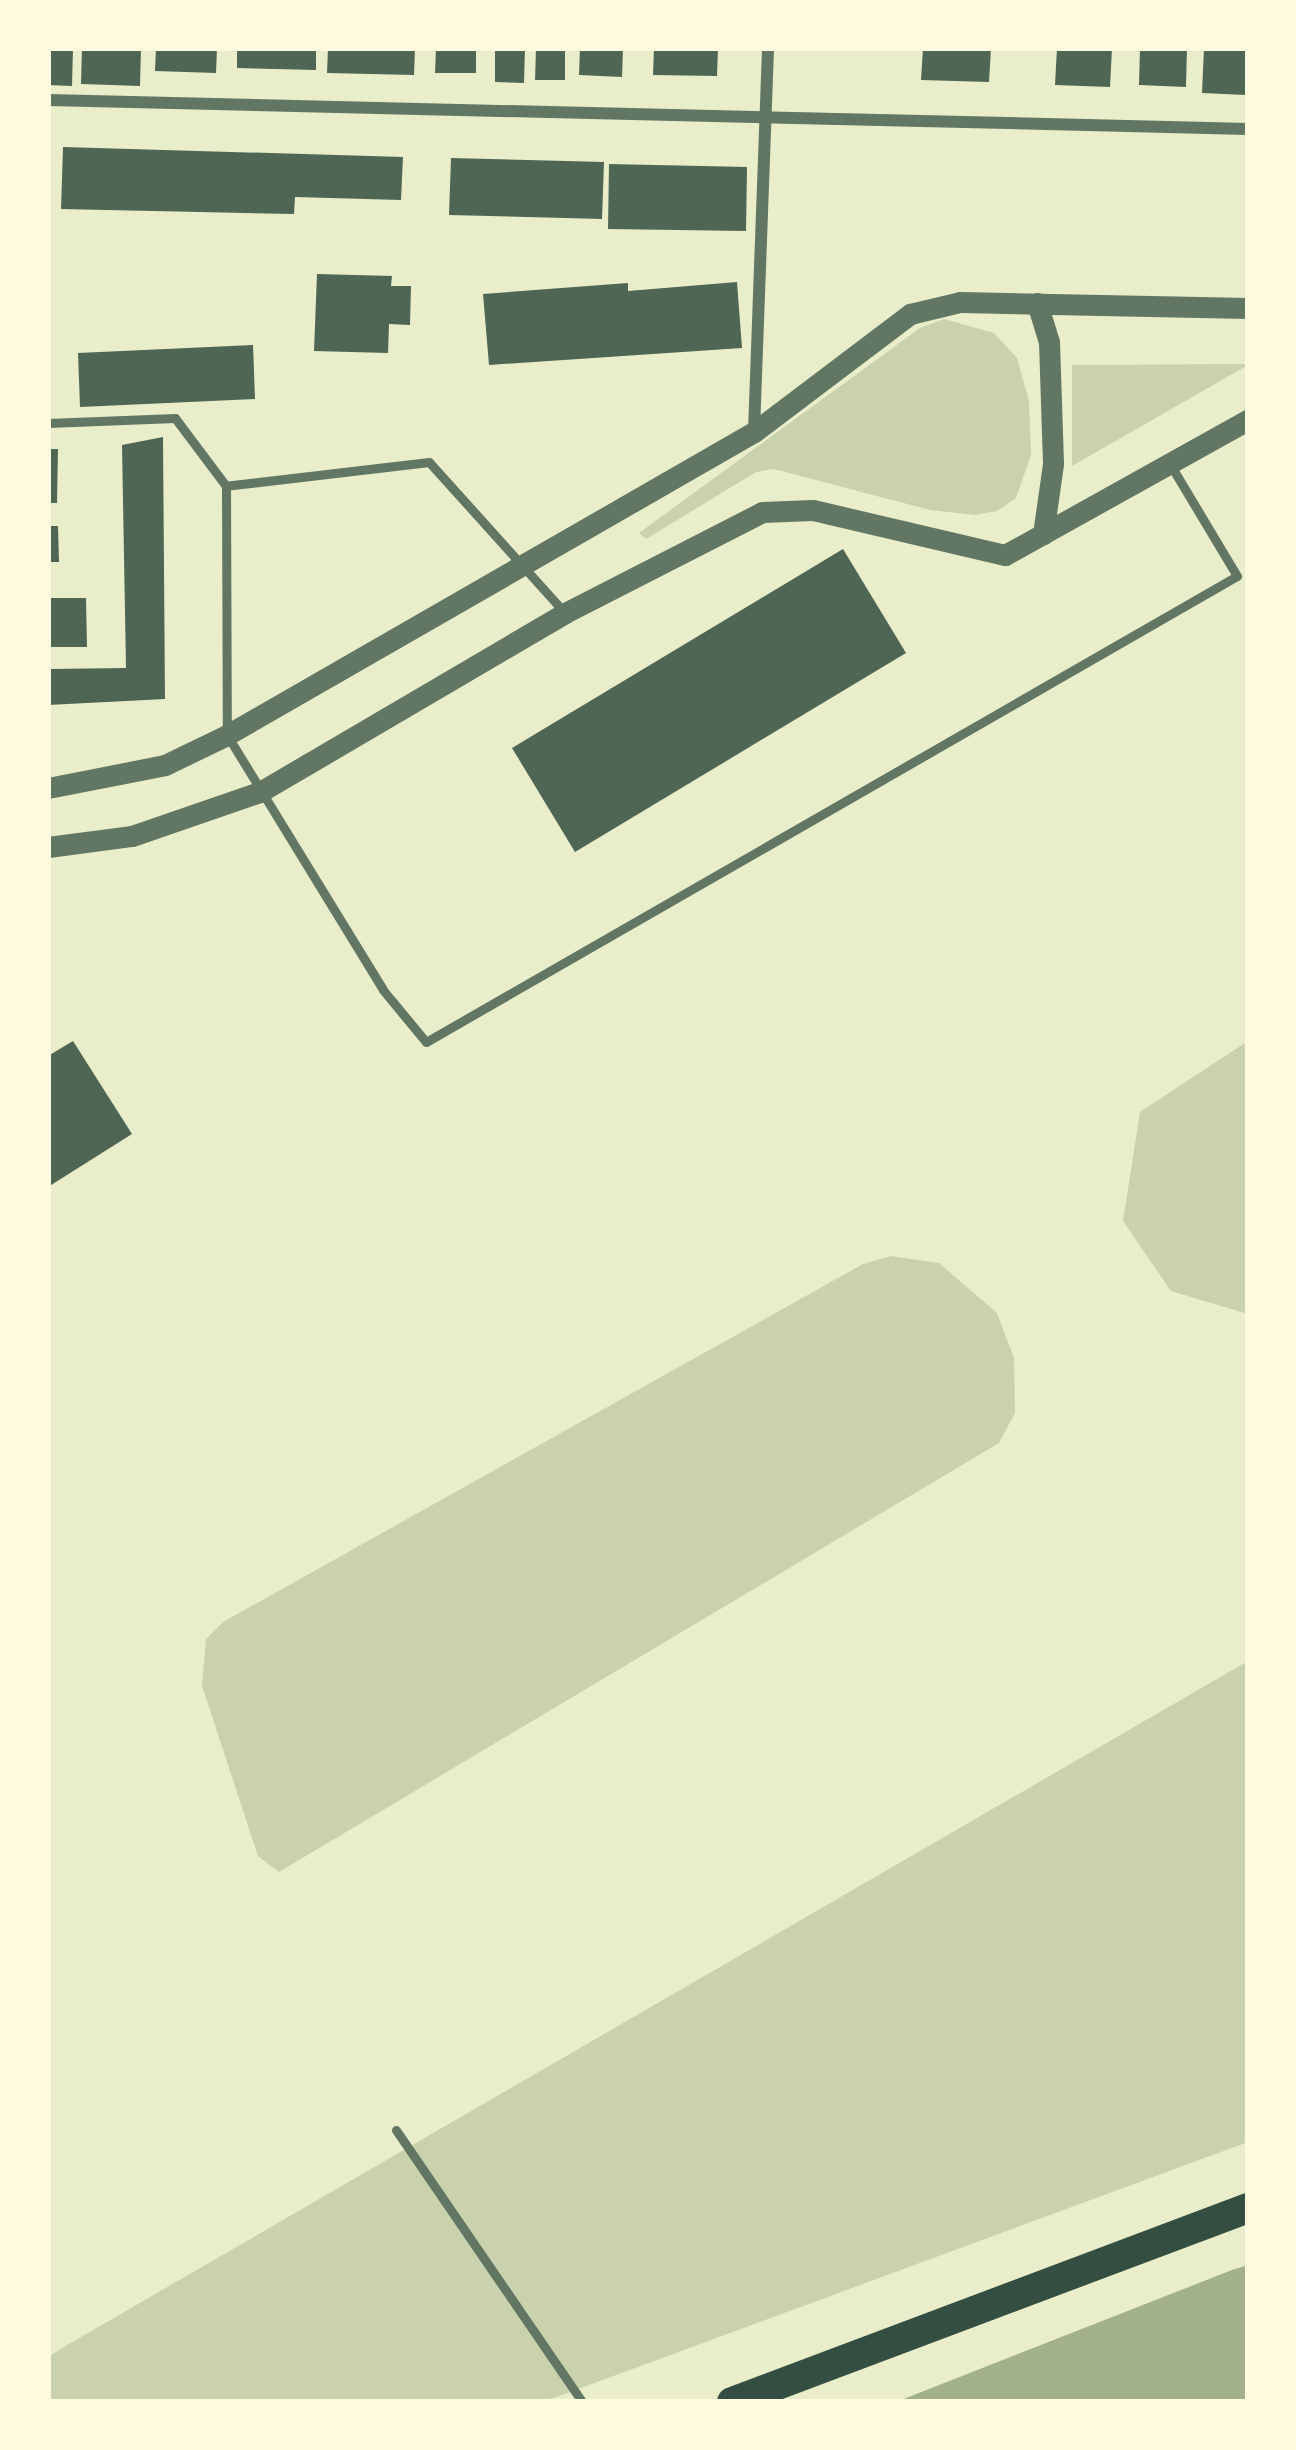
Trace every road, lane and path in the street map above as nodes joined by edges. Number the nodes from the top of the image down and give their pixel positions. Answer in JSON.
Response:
{"nodes":[{"id":1,"x":769,"y":48,"type":"edge"},
{"id":2,"x":48,"y":100,"type":"edge"},
{"id":3,"x":766,"y":118,"type":"junction"},
{"id":4,"x":1248,"y":130,"type":"edge"},
{"id":5,"x":1037,"y":303,"type":"junction"},
{"id":6,"x":1248,"y":308,"type":"edge"},
{"id":7,"x":1248,"y":420,"type":"edge"},
{"id":8,"x":48,"y":422,"type":"edge"},
{"id":9,"x":754,"y":432,"type":"junction"},
{"id":10,"x":1169,"y":463,"type":"junction"},
{"id":11,"x":226,"y":486,"type":"junction"},
{"id":12,"x":1043,"y":534,"type":"junction"},
{"id":13,"x":525,"y":564,"type":"junction"},
{"id":14,"x":566,"y":613,"type":"junction"},
{"id":15,"x":227,"y":735,"type":"junction"},
{"id":16,"x":48,"y":788,"type":"edge"},
{"id":17,"x":260,"y":792,"type":"junction"},
{"id":18,"x":48,"y":847,"type":"edge"},
{"id":19,"x":396,"y":2129,"type":"dead end"},
{"id":20,"x":1248,"y":2208,"type":"edge"},
{"id":21,"x":582,"y":2402,"type":"edge"},
{"id":22,"x":732,"y":2402,"type":"edge"}],
"edges":[{"from":1,"to":3,"type":"street"},
{"from":2,"to":3,"type":"street"},
{"from":3,"to":4,"type":"street"},
{"from":3,"to":9,"type":"street"},
{"from":5,"to":6,"type":"street"},
{"from":5,"to":9,"type":"street"},
{"from":5,"to":12,"type":"street"},
{"from":7,"to":10,"type":"street"},
{"from":8,"to":11,"type":"lane"},
{"from":9,"to":13,"type":"street"},
{"from":10,"to":12,"type":"street"},
{"from":10,"to":17,"type":"lane"},
{"from":11,"to":13,"type":"lane"},
{"from":11,"to":15,"type":"lane"},
{"from":12,"to":14,"type":"street"},
{"from":13,"to":14,"type":"lane"},
{"from":13,"to":15,"type":"street"},
{"from":14,"to":17,"type":"street"},
{"from":15,"to":16,"type":"street"},
{"from":15,"to":17,"type":"lane"},
{"from":17,"to":18,"type":"street"},
{"from":19,"to":21,"type":"lane"},
{"from":20,"to":22,"type":"highway"}]}
